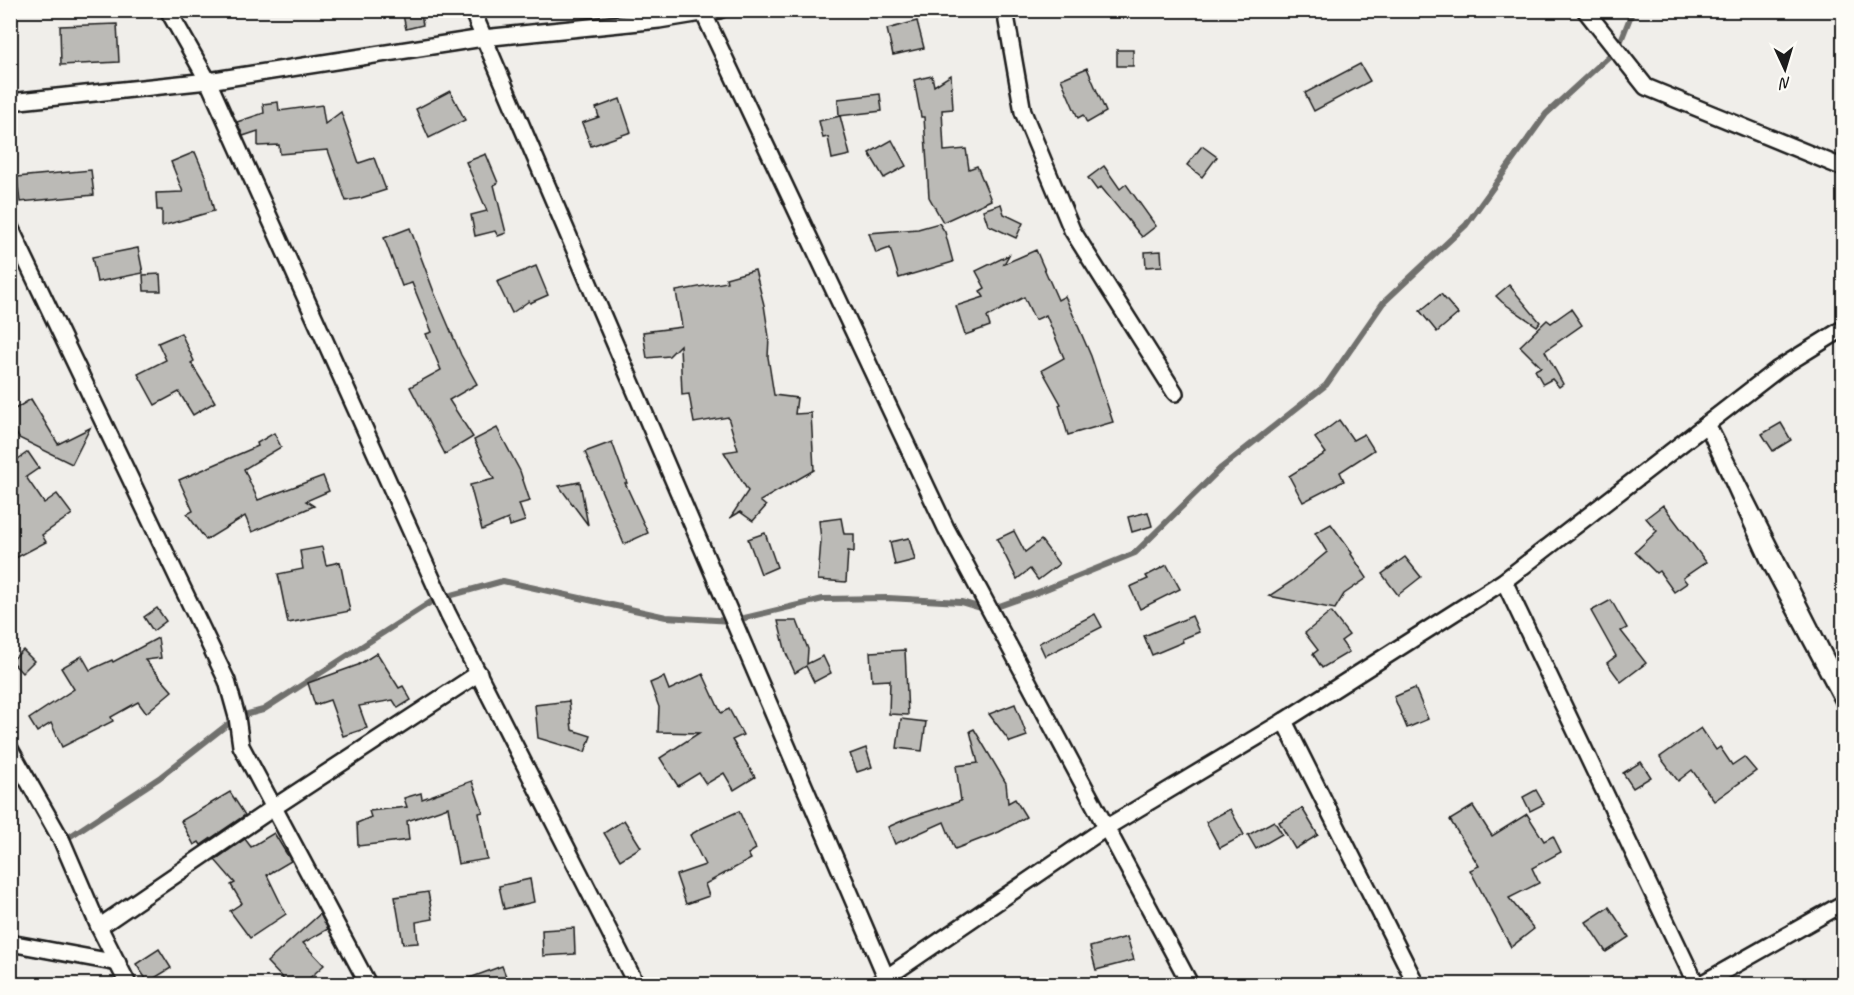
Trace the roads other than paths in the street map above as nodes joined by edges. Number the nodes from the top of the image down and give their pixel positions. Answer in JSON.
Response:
{"nodes":[{"id":1,"x":168,"y":10,"type":"edge"},
{"id":2,"x":472,"y":10,"type":"edge"},
{"id":3,"x":720,"y":10,"type":"edge"},
{"id":4,"x":1005,"y":10,"type":"edge"},
{"id":5,"x":1585,"y":10,"type":"edge"},
{"id":6,"x":702,"y":12,"type":"edge"},
{"id":7,"x":483,"y":38,"type":"junction"},
{"id":8,"x":208,"y":81,"type":"junction"},
{"id":9,"x":10,"y":102,"type":"edge"},
{"id":10,"x":1844,"y":168,"type":"edge"},
{"id":11,"x":10,"y":227,"type":"edge"},
{"id":12,"x":1844,"y":327,"type":"edge"},
{"id":13,"x":1175,"y":393,"type":"dead end"},
{"id":14,"x":1707,"y":424,"type":"junction"},
{"id":15,"x":1504,"y":581,"type":"junction"},
{"id":16,"x":478,"y":674,"type":"junction"},
{"id":17,"x":1844,"y":695,"type":"edge"},
{"id":18,"x":1844,"y":701,"type":"edge"},
{"id":19,"x":1284,"y":721,"type":"junction"},
{"id":20,"x":10,"y":749,"type":"edge"},
{"id":21,"x":273,"y":808,"type":"junction"},
{"id":22,"x":1107,"y":827,"type":"junction"},
{"id":23,"x":1844,"y":903,"type":"edge"},
{"id":24,"x":99,"y":927,"type":"junction"},
{"id":25,"x":10,"y":943,"type":"edge"},
{"id":26,"x":118,"y":963,"type":"junction"},
{"id":27,"x":884,"y":983,"type":"edge"},
{"id":28,"x":128,"y":984,"type":"edge"},
{"id":29,"x":368,"y":984,"type":"edge"},
{"id":30,"x":636,"y":984,"type":"edge"},
{"id":31,"x":1190,"y":984,"type":"edge"},
{"id":32,"x":1416,"y":984,"type":"edge"},
{"id":33,"x":1699,"y":984,"type":"edge"}],
"edges":[{"from":1,"to":8,"type":"street"},
{"from":2,"to":7,"type":"street"},
{"from":3,"to":6,"type":"street"},
{"from":4,"to":13,"type":"street"},
{"from":5,"to":10,"type":"street"},
{"from":6,"to":7,"type":"street"},
{"from":6,"to":22,"type":"street"},
{"from":7,"to":8,"type":"street"},
{"from":7,"to":27,"type":"street"},
{"from":8,"to":9,"type":"street"},
{"from":8,"to":16,"type":"street"},
{"from":11,"to":21,"type":"street"},
{"from":12,"to":14,"type":"street"},
{"from":14,"to":15,"type":"street"},
{"from":14,"to":17,"type":"street"},
{"from":14,"to":18,"type":"street"},
{"from":15,"to":19,"type":"street"},
{"from":15,"to":33,"type":"street"},
{"from":16,"to":21,"type":"street"},
{"from":16,"to":30,"type":"street"},
{"from":19,"to":22,"type":"street"},
{"from":19,"to":32,"type":"street"},
{"from":20,"to":24,"type":"street"},
{"from":21,"to":24,"type":"street"},
{"from":21,"to":29,"type":"street"},
{"from":22,"to":27,"type":"street"},
{"from":22,"to":31,"type":"street"},
{"from":23,"to":33,"type":"street"},
{"from":24,"to":26,"type":"street"},
{"from":25,"to":26,"type":"street"},
{"from":26,"to":28,"type":"street"}]}
